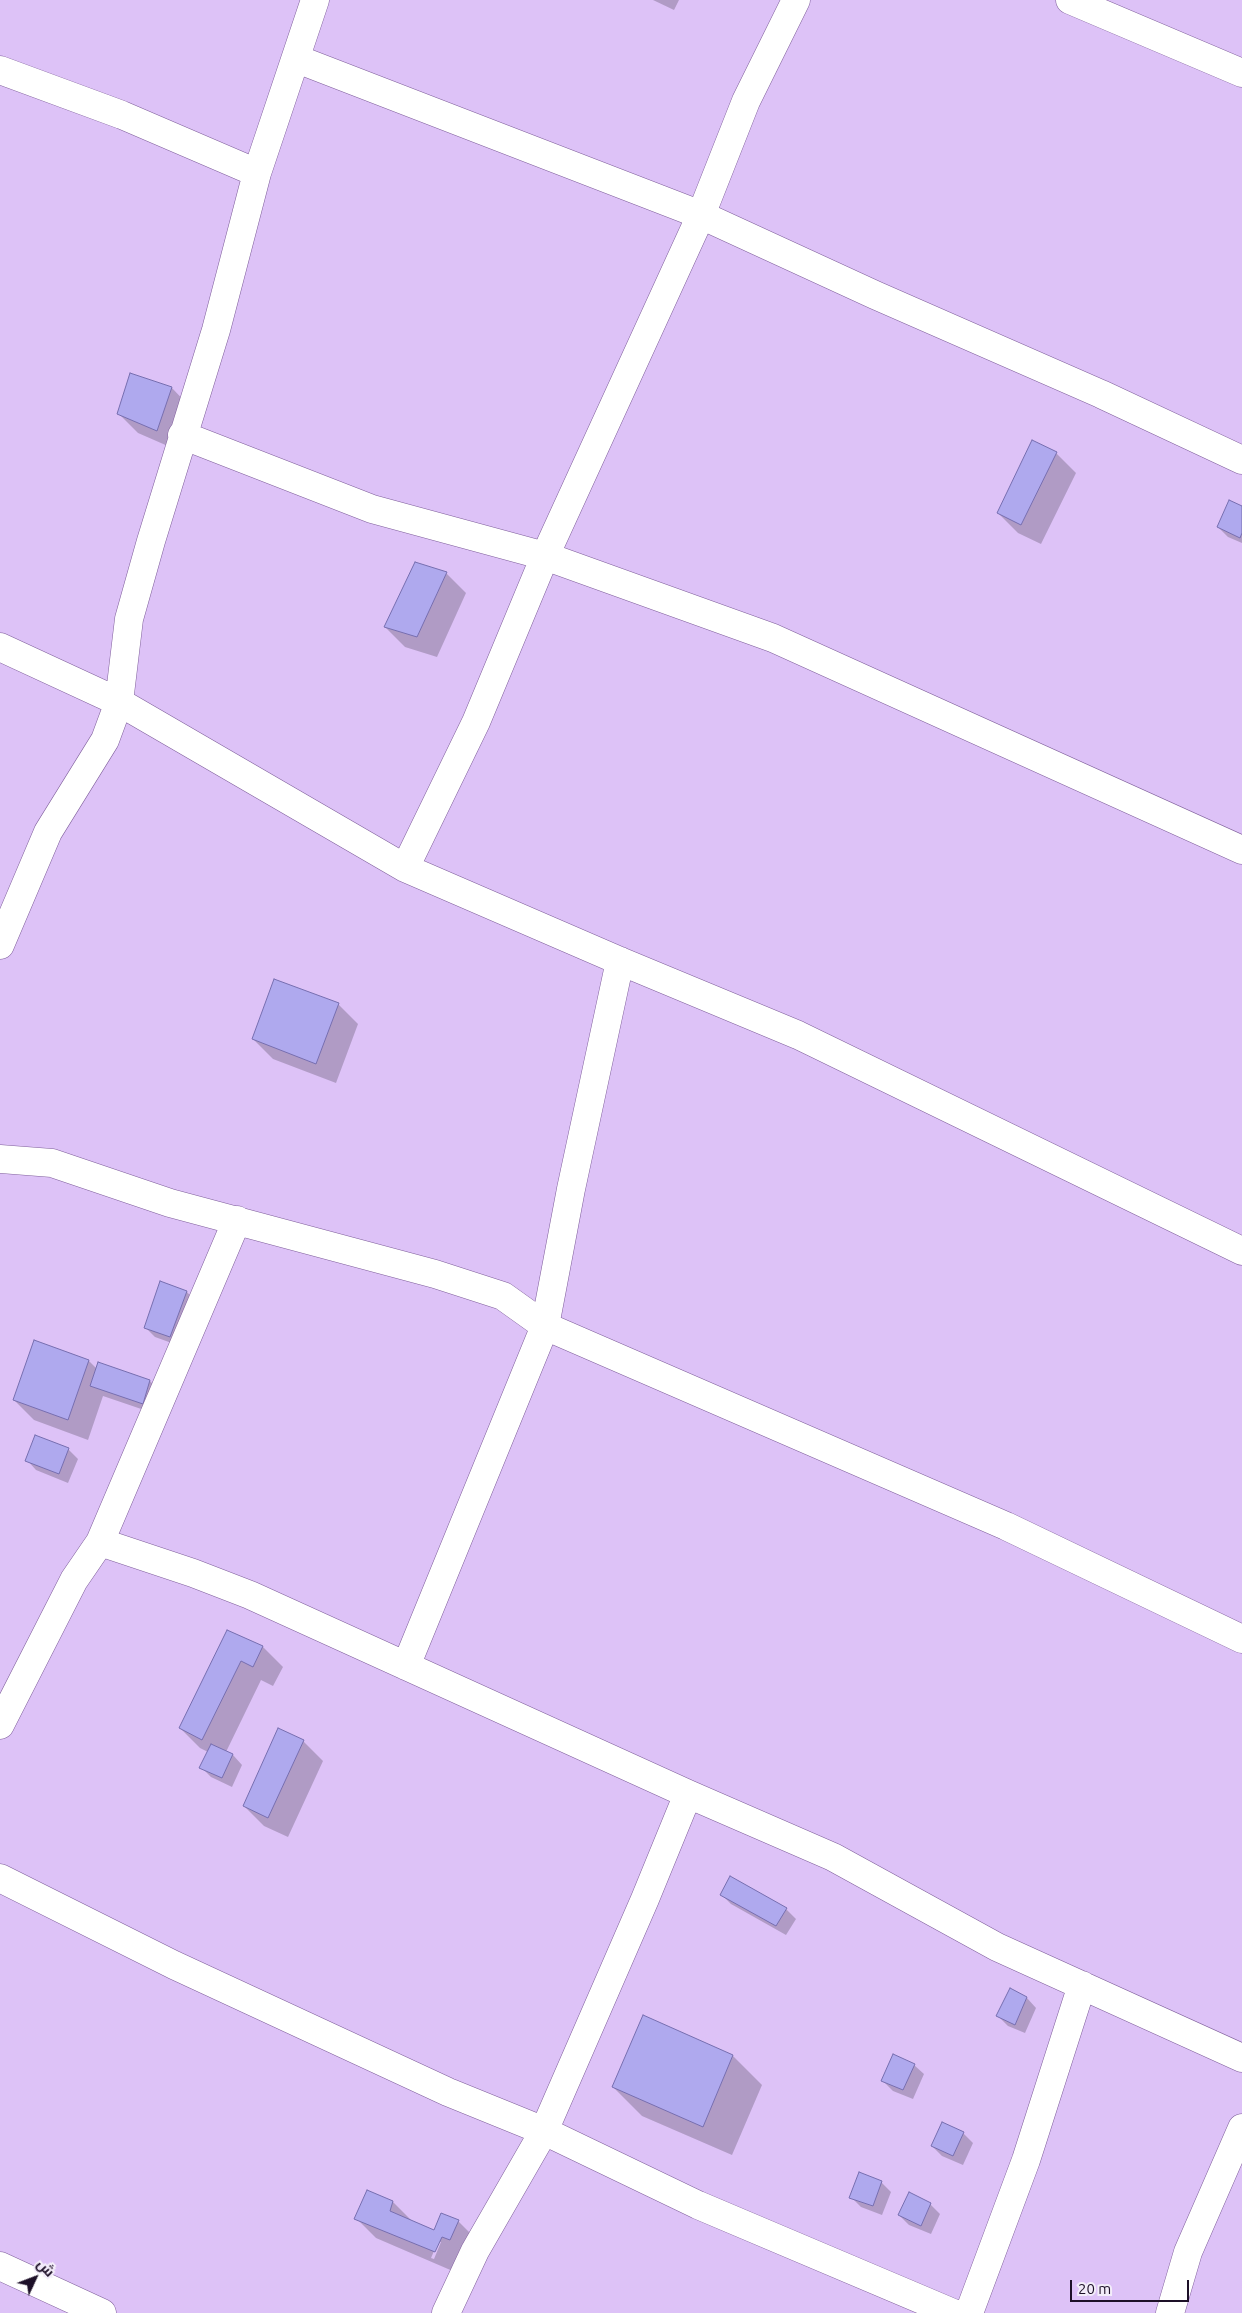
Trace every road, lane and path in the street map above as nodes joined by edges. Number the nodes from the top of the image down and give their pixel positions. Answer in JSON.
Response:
{"nodes":[{"id":1,"x":315,"y":0,"type":"edge"},
{"id":2,"x":796,"y":0,"type":"edge"},
{"id":3,"x":1070,"y":0,"type":"edge"},
{"id":4,"x":297,"y":59,"type":"junction"},
{"id":5,"x":0,"y":70,"type":"edge"},
{"id":6,"x":1242,"y":73,"type":"edge"},
{"id":7,"x":257,"y":174,"type":"junction"},
{"id":8,"x":701,"y":215,"type":"junction"},
{"id":9,"x":182,"y":435,"type":"junction"},
{"id":10,"x":1242,"y":460,"type":"edge"},
{"id":11,"x":545,"y":556,"type":"junction"},
{"id":12,"x":0,"y":647,"type":"edge"},
{"id":13,"x":119,"y":702,"type":"junction"},
{"id":14,"x":1242,"y":850,"type":"edge"},
{"id":15,"x":405,"y":868,"type":"junction"},
{"id":16,"x":1,"y":938,"type":"edge"},
{"id":17,"x":620,"y":961,"type":"junction"},
{"id":18,"x":0,"y":1159,"type":"edge"},
{"id":19,"x":237,"y":1220,"type":"junction"},
{"id":20,"x":1242,"y":1251,"type":"edge"},
{"id":21,"x":545,"y":1326,"type":"junction"},
{"id":22,"x":100,"y":1542,"type":"junction"},
{"id":23,"x":1242,"y":1639,"type":"edge"},
{"id":24,"x":406,"y":1666,"type":"junction"},
{"id":25,"x":0,"y":1725,"type":"edge"},
{"id":26,"x":688,"y":1794,"type":"junction"},
{"id":27,"x":0,"y":1878,"type":"edge"},
{"id":28,"x":1082,"y":1985,"type":"junction"},
{"id":29,"x":1242,"y":2058,"type":"edge"},
{"id":30,"x":1242,"y":2128,"type":"edge"},
{"id":31,"x":544,"y":2131,"type":"junction"},
{"id":32,"x":0,"y":2266,"type":"edge"},
{"id":33,"x":102,"y":2313,"type":"edge"},
{"id":34,"x":446,"y":2313,"type":"edge"},
{"id":35,"x":953,"y":2313,"type":"edge"},
{"id":36,"x":969,"y":2313,"type":"edge"},
{"id":37,"x":1170,"y":2313,"type":"edge"}],
"edges":[{"from":1,"to":4,"type":"street"},
{"from":2,"to":8,"type":"street"},
{"from":3,"to":6,"type":"street"},
{"from":4,"to":7,"type":"street"},
{"from":4,"to":8,"type":"street"},
{"from":5,"to":7,"type":"street"},
{"from":7,"to":9,"type":"street"},
{"from":8,"to":10,"type":"street"},
{"from":8,"to":11,"type":"street"},
{"from":9,"to":11,"type":"street"},
{"from":9,"to":13,"type":"street"},
{"from":11,"to":14,"type":"street"},
{"from":11,"to":15,"type":"street"},
{"from":12,"to":13,"type":"street"},
{"from":13,"to":15,"type":"street"},
{"from":13,"to":16,"type":"street"},
{"from":15,"to":17,"type":"street"},
{"from":17,"to":20,"type":"street"},
{"from":17,"to":21,"type":"street"},
{"from":18,"to":19,"type":"street"},
{"from":19,"to":21,"type":"street"},
{"from":19,"to":22,"type":"street"},
{"from":21,"to":23,"type":"street"},
{"from":21,"to":24,"type":"street"},
{"from":22,"to":24,"type":"street"},
{"from":22,"to":25,"type":"street"},
{"from":24,"to":26,"type":"street"},
{"from":26,"to":28,"type":"street"},
{"from":26,"to":31,"type":"street"},
{"from":27,"to":31,"type":"street"},
{"from":28,"to":29,"type":"street"},
{"from":28,"to":36,"type":"street"},
{"from":30,"to":37,"type":"street"},
{"from":31,"to":34,"type":"street"},
{"from":31,"to":35,"type":"street"},
{"from":32,"to":33,"type":"street"}]}
